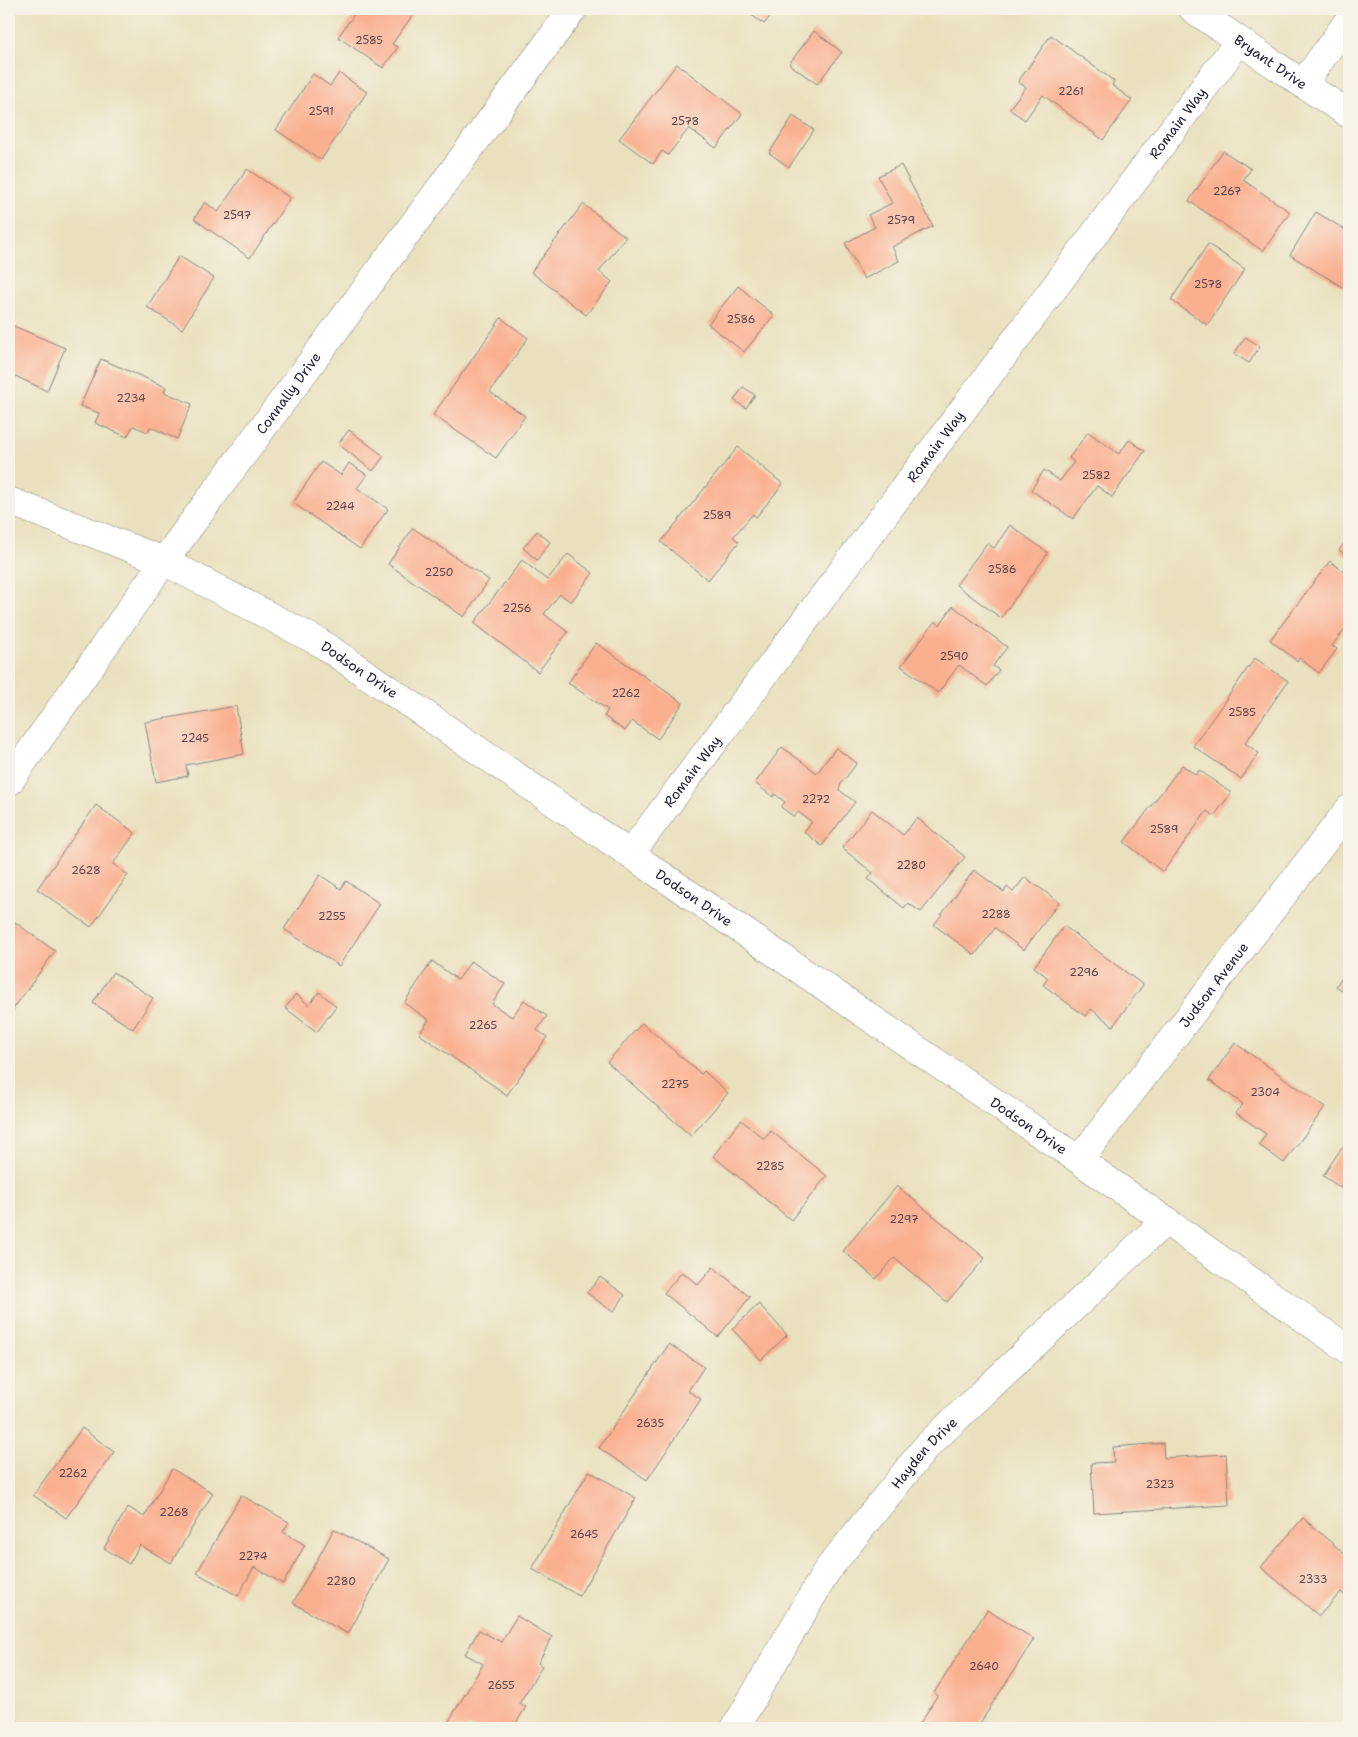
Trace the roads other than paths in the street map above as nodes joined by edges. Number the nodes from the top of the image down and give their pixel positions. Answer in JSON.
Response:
{"nodes":[{"id":1,"x":572,"y":9,"type":"edge"},
{"id":2,"x":1193,"y":9,"type":"edge"},
{"id":3,"x":1349,"y":20,"type":"edge"},
{"id":4,"x":1239,"y":41,"type":"junction"},
{"id":5,"x":1302,"y":84,"type":"junction"},
{"id":6,"x":1349,"y":114,"type":"edge"},
{"id":7,"x":9,"y":502,"type":"edge"},
{"id":8,"x":164,"y":561,"type":"junction"},
{"id":9,"x":9,"y":782,"type":"edge"},
{"id":10,"x":1349,"y":810,"type":"edge"},
{"id":11,"x":631,"y":853,"type":"junction"},
{"id":12,"x":1079,"y":1160,"type":"junction"},
{"id":13,"x":1166,"y":1220,"type":"junction"},
{"id":14,"x":1349,"y":1350,"type":"edge"},
{"id":15,"x":735,"y":1728,"type":"edge"}],
"edges":[{"from":1,"to":8,"type":"street","name":"Connally Drive"},
{"from":2,"to":4,"type":"street","name":"Bryant Drive"},
{"from":3,"to":5,"type":"street"},
{"from":4,"to":5,"type":"street","name":"Bryant Drive"},
{"from":4,"to":11,"type":"street","name":"Romain Way"},
{"from":5,"to":6,"type":"street","name":"Bryant Drive"},
{"from":7,"to":8,"type":"street","name":"Dodson Drive"},
{"from":8,"to":9,"type":"street","name":"Connally Drive"},
{"from":8,"to":11,"type":"street","name":"Dodson Drive"},
{"from":10,"to":12,"type":"street","name":"Judson Avenue"},
{"from":11,"to":12,"type":"street","name":"Dodson Drive"},
{"from":12,"to":13,"type":"street","name":"Dodson Drive"},
{"from":13,"to":14,"type":"street","name":"Dodson Drive"},
{"from":13,"to":15,"type":"street","name":"Hayden Drive"}]}
